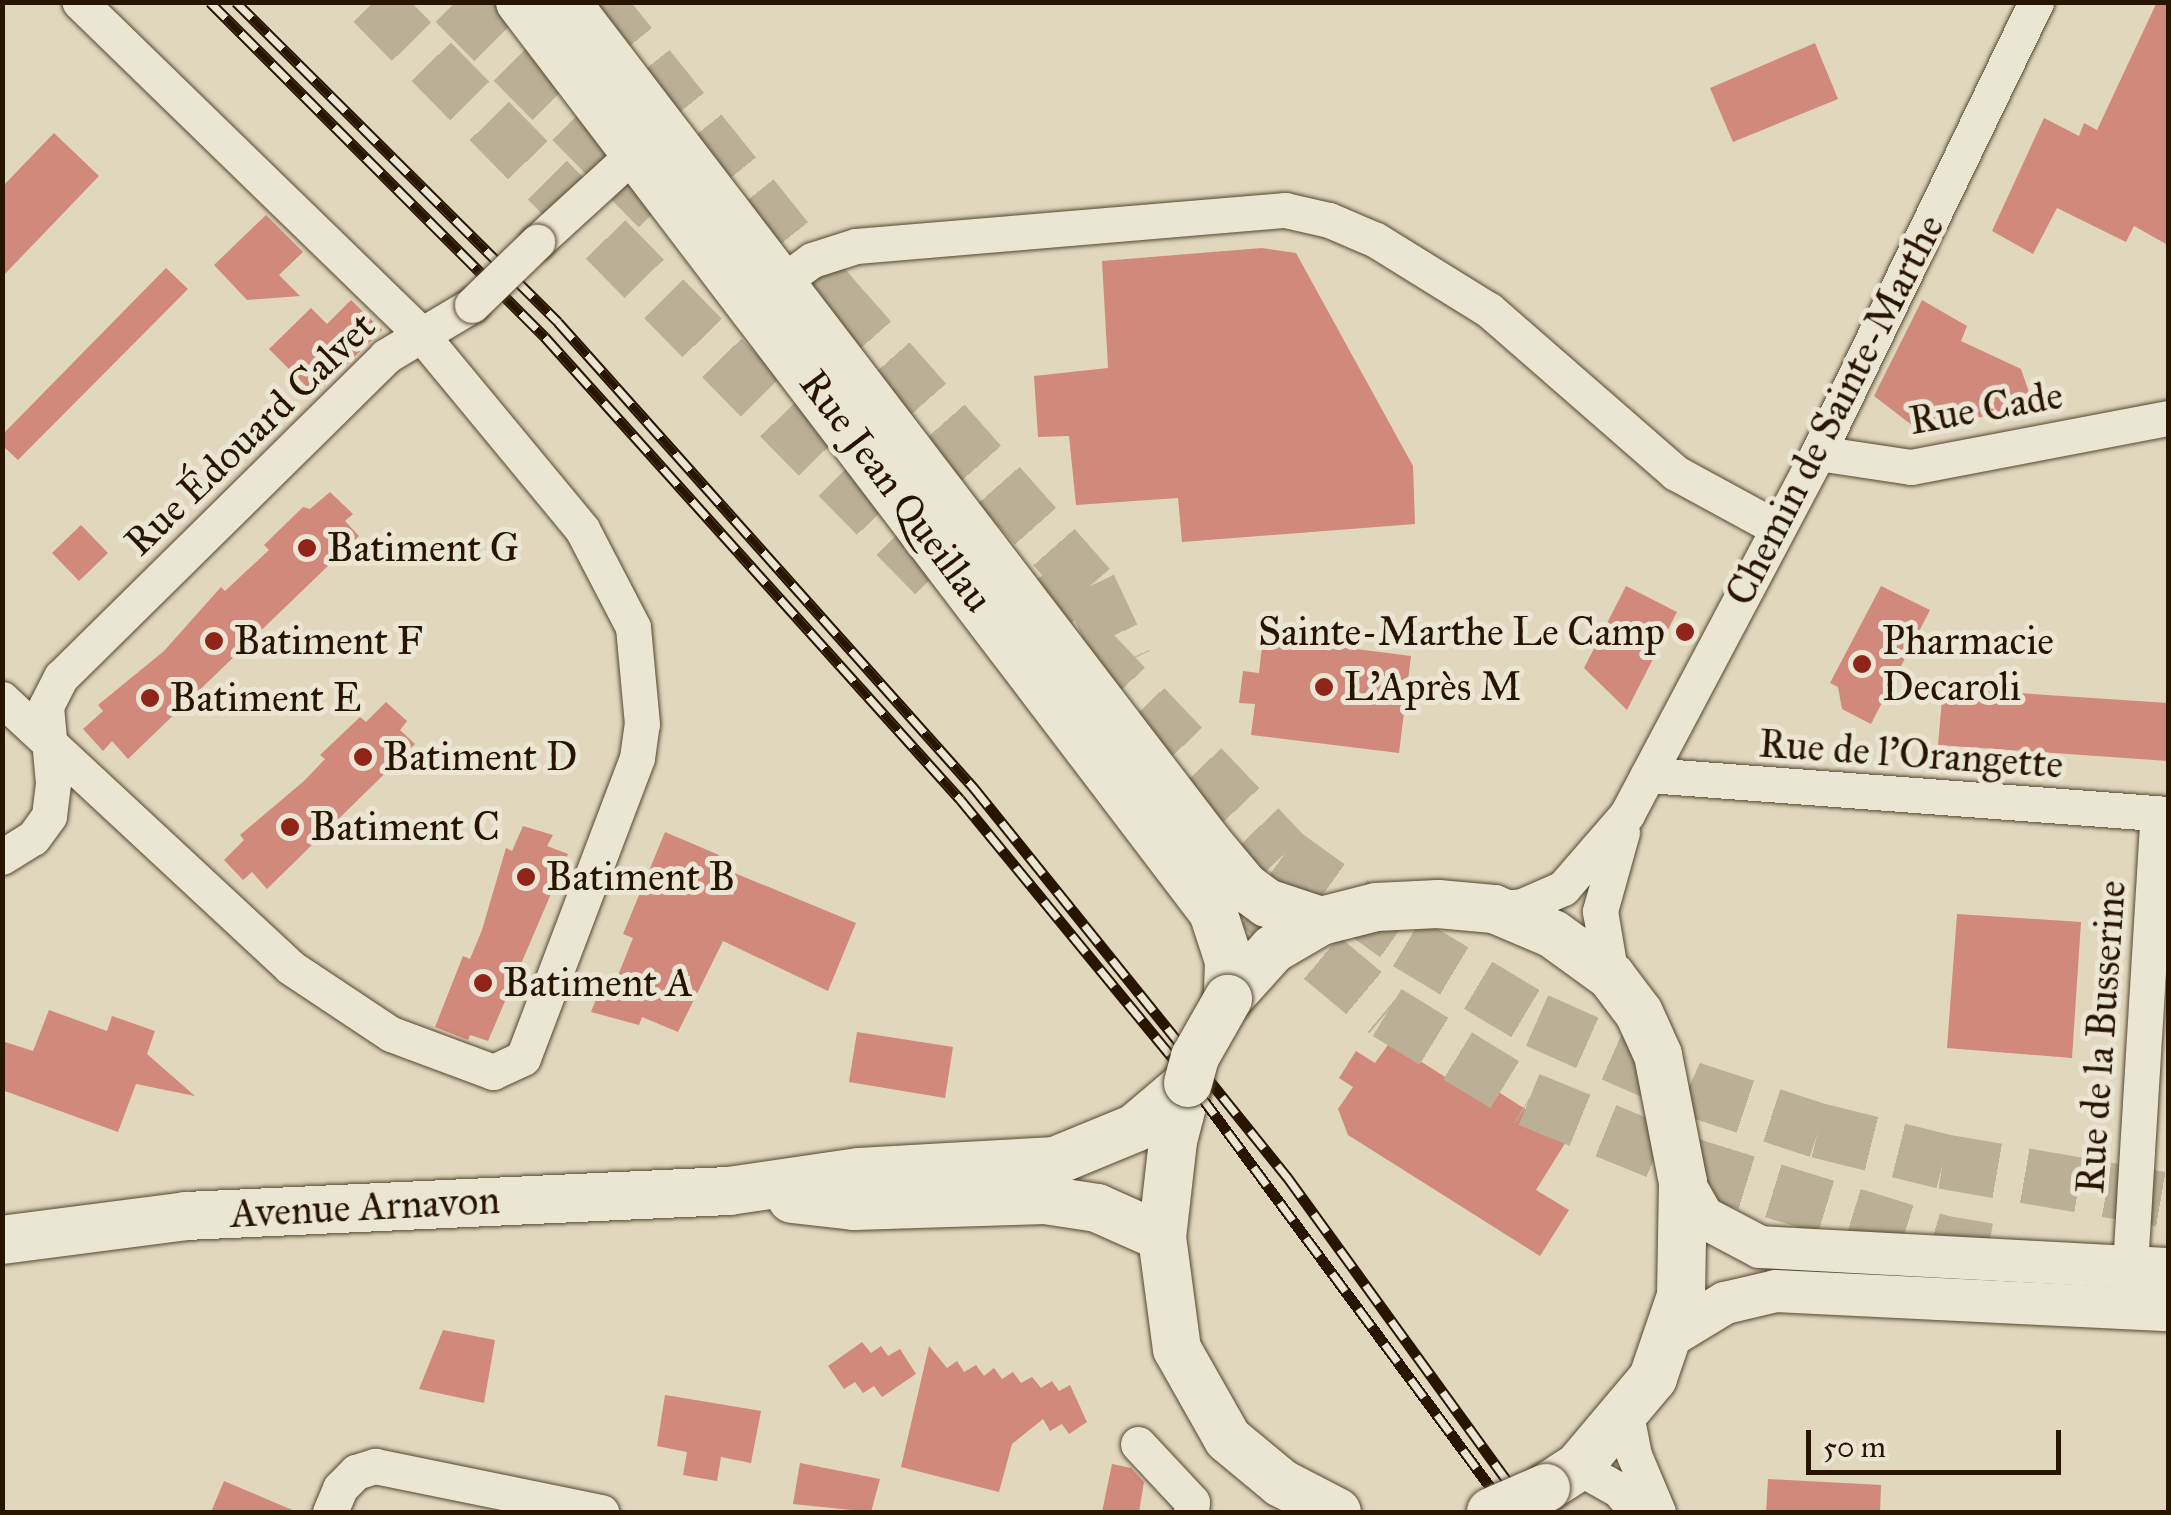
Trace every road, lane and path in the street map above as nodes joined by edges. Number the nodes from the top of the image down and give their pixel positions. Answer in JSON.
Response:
{"nodes":[{"id":1,"x":80,"y":2,"type":"edge"},
{"id":2,"x":520,"y":2,"type":"edge"},
{"id":3,"x":566,"y":2,"type":"edge"},
{"id":4,"x":2036,"y":2,"type":"edge"},
{"id":5,"x":648,"y":140,"type":"junction"},
{"id":6,"x":767,"y":293,"type":"junction"},
{"id":7,"x":420,"y":332,"type":"junction"},
{"id":8,"x":2168,"y":418,"type":"edge"},
{"id":9,"x":1818,"y":452,"type":"junction"},
{"id":10,"x":1777,"y":528,"type":"junction"},
{"id":11,"x":2,"y":699,"type":"edge"},
{"id":12,"x":45,"y":740,"type":"junction"},
{"id":13,"x":1648,"y":775,"type":"junction"},
{"id":14,"x":1627,"y":814,"type":"junction"},
{"id":15,"x":2163,"y":814,"type":"edge"},
{"id":16,"x":2,"y":857,"type":"edge"},
{"id":17,"x":1494,"y":909,"type":"junction"},
{"id":18,"x":1322,"y":920,"type":"junction"},
{"id":19,"x":1611,"y":976,"type":"junction"},
{"id":20,"x":1228,"y":998,"type":"junction"},
{"id":21,"x":1154,"y":1135,"type":"junction"},
{"id":22,"x":1683,"y":1182,"type":"junction"},
{"id":23,"x":728,"y":1191,"type":"junction"},
{"id":24,"x":1162,"y":1238,"type":"junction"},
{"id":25,"x":2,"y":1240,"type":"edge"},
{"id":26,"x":2149,"y":1267,"type":"edge"},
{"id":27,"x":2168,"y":1310,"type":"edge"},
{"id":28,"x":1669,"y":1337,"type":"junction"},
{"id":29,"x":1626,"y":1414,"type":"junction"},
{"id":30,"x":1138,"y":1444,"type":"dead end"},
{"id":31,"x":1562,"y":1478,"type":"junction"},
{"id":32,"x":1286,"y":1498,"type":"edge"},
{"id":33,"x":330,"y":1512,"type":"edge"},
{"id":34,"x":601,"y":1512,"type":"edge"},
{"id":35,"x":1191,"y":1512,"type":"edge"},
{"id":36,"x":1337,"y":1512,"type":"edge"},
{"id":37,"x":1491,"y":1512,"type":"edge"},
{"id":38,"x":1637,"y":1512,"type":"edge"},
{"id":39,"x":1658,"y":1512,"type":"edge"}],
"edges":[{"from":1,"to":7,"type":"street"},
{"from":2,"to":5,"type":"main road","name":"Rue Jean Queillau"},
{"from":3,"to":5,"type":"main road","name":"Rue Jean Queillau"},
{"from":4,"to":9,"type":"street","name":"Chemin de Sainte-Marthe"},
{"from":5,"to":6,"type":"main road","name":"Rue Jean Queillau"},
{"from":5,"to":7,"type":"street","name":"Rue Édouard Calvet","bridge":true},
{"from":6,"to":10,"type":"street"},
{"from":6,"to":18,"type":"main road","name":"Rue Jean Queillau"},
{"from":6,"to":20,"type":"main road","name":"Rue Jean Queillau"},
{"from":7,"to":12,"type":"street","name":"Rue Édouard Calvet"},
{"from":7,"to":12,"type":"street"},
{"from":8,"to":9,"type":"street","name":"Rue Cade"},
{"from":9,"to":10,"type":"street","name":"Chemin de Sainte-Marthe"},
{"from":10,"to":13,"type":"street","name":"Chemin de Sainte-Marthe"},
{"from":11,"to":12,"type":"street"},
{"from":12,"to":16,"type":"street","name":"Rue Édouard Calvet"},
{"from":13,"to":14,"type":"street","name":"Chemin de Sainte-Marthe"},
{"from":13,"to":15,"type":"street","name":"Rue de l'Orangette"},
{"from":14,"to":17,"type":"street","name":"Chemin de Sainte-Marthe"},
{"from":14,"to":19,"type":"street","name":"Chemin de Sainte-Marthe"},
{"from":15,"to":26,"type":"street","name":"Rue de la Busserine"},
{"from":17,"to":18,"type":"main road"},
{"from":17,"to":19,"type":"main road"},
{"from":18,"to":20,"type":"main road"},
{"from":19,"to":22,"type":"main road"},
{"from":20,"to":21,"type":"main road","name":"Avenue Arnavon","bridge":true},
{"from":21,"to":23,"type":"main road","name":"Avenue Arnavon"},
{"from":21,"to":24,"type":"main road"},
{"from":22,"to":26,"type":"street"},
{"from":22,"to":28,"type":"main road"},
{"from":23,"to":24,"type":"main road","name":"Avenue Arnavon"},
{"from":23,"to":25,"type":"main road","name":"Avenue Arnavon"},
{"from":24,"to":32,"type":"main road"},
{"from":27,"to":28,"type":"street"},
{"from":28,"to":29,"type":"main road"},
{"from":29,"to":31,"type":"main road"},
{"from":29,"to":39,"type":"street"},
{"from":30,"to":35,"type":"street"},
{"from":31,"to":37,"type":"main road","bridge":true},
{"from":31,"to":38,"type":"street"},
{"from":32,"to":36,"type":"main road"},
{"from":33,"to":34,"type":"street"}]}
